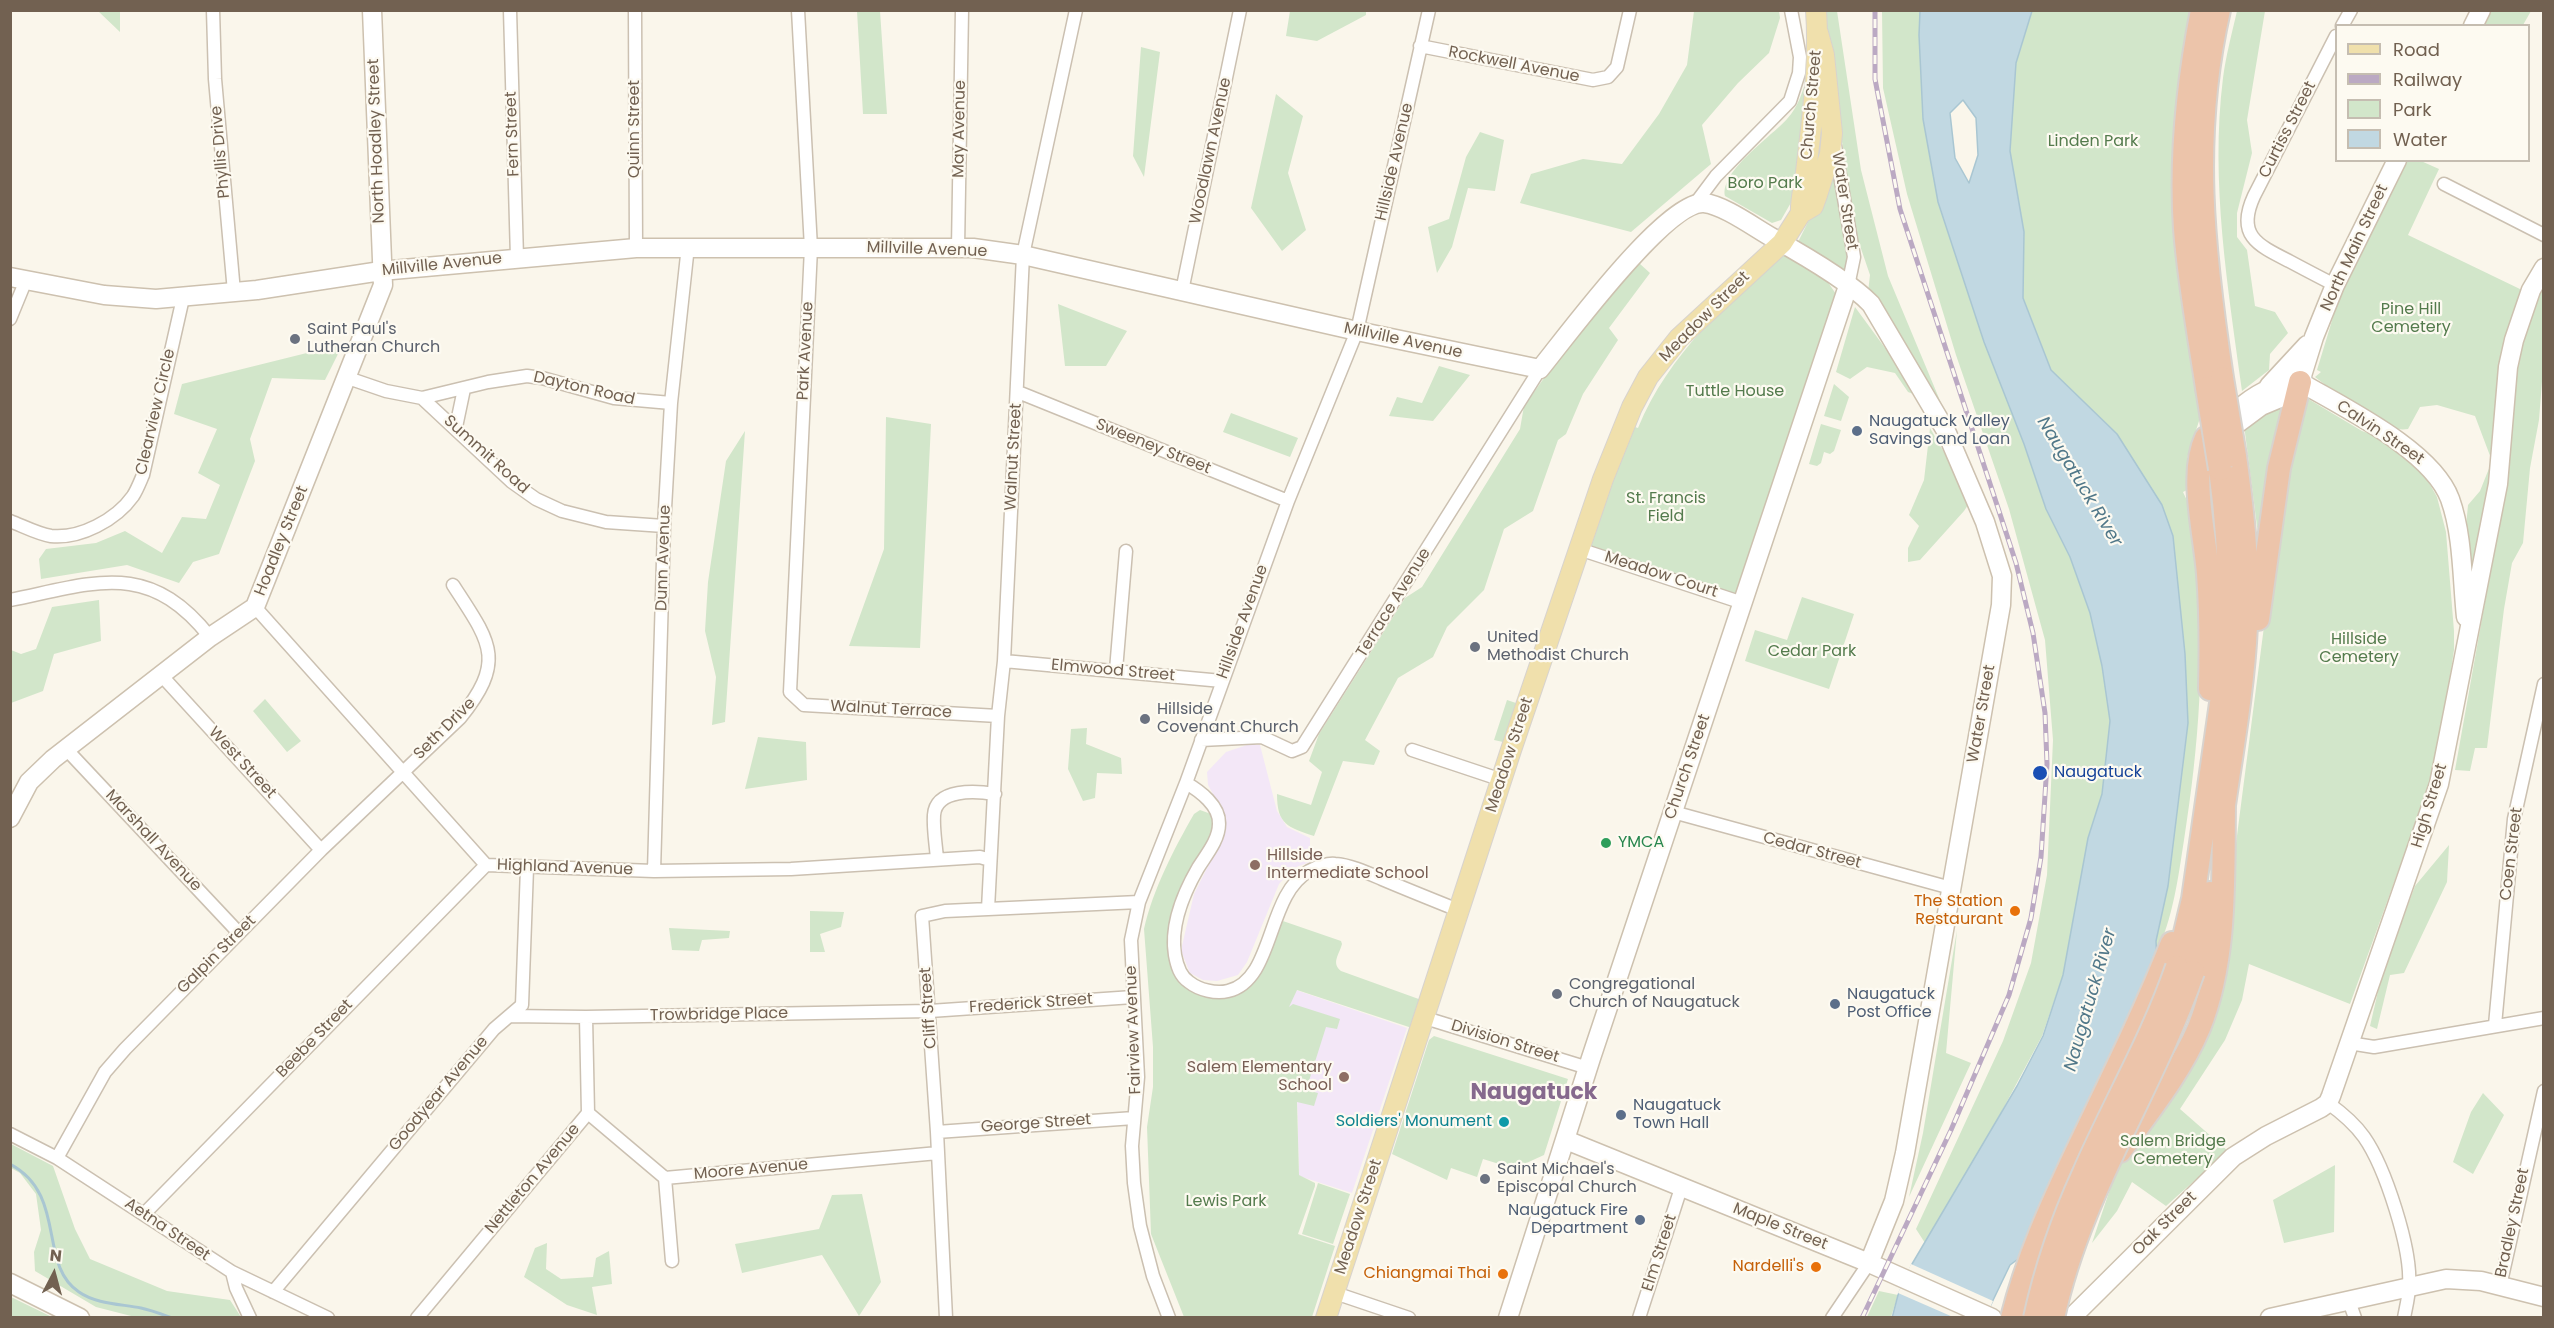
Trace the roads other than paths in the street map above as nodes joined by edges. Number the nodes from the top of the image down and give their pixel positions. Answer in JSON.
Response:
{"nodes":[{"id":1,"x":213,"y":10,"type":"edge"},
{"id":2,"x":372,"y":10,"type":"edge"},
{"id":3,"x":510,"y":10,"type":"edge"},
{"id":4,"x":635,"y":10,"type":"edge"},
{"id":5,"x":798,"y":10,"type":"edge"},
{"id":6,"x":962,"y":10,"type":"edge"},
{"id":7,"x":1076,"y":10,"type":"edge"},
{"id":8,"x":1240,"y":10,"type":"edge"},
{"id":9,"x":1429,"y":10,"type":"edge"},
{"id":10,"x":1630,"y":10,"type":"edge"},
{"id":11,"x":1791,"y":10,"type":"edge"},
{"id":12,"x":1816,"y":10,"type":"edge"},
{"id":13,"x":2202,"y":10,"type":"edge"},
{"id":14,"x":2219,"y":10,"type":"edge"},
{"id":15,"x":2351,"y":10,"type":"edge"},
{"id":16,"x":2481,"y":10,"type":"edge"},
{"id":17,"x":2343,"y":24,"type":"edge"},
{"id":18,"x":2473,"y":24,"type":"edge"},
{"id":19,"x":1818,"y":33,"type":"junction"},
{"id":20,"x":2335,"y":40,"type":"edge"},
{"id":21,"x":1420,"y":46,"type":"junction"},
{"id":22,"x":1832,"y":133,"type":"junction"},
{"id":23,"x":2396,"y":162,"type":"edge"},
{"id":24,"x":2444,"y":184,"type":"dead end"},
{"id":25,"x":1695,"y":204,"type":"junction"},
{"id":26,"x":1801,"y":213,"type":"junction"},
{"id":27,"x":2544,"y":235,"type":"edge"},
{"id":28,"x":1782,"y":243,"type":"junction"},
{"id":29,"x":688,"y":246,"type":"junction"},
{"id":30,"x":636,"y":248,"type":"junction"},
{"id":31,"x":812,"y":248,"type":"junction"},
{"id":32,"x":958,"y":248,"type":"junction"},
{"id":33,"x":1023,"y":255,"type":"junction"},
{"id":34,"x":517,"y":258,"type":"junction"},
{"id":35,"x":2544,"y":268,"type":"edge"},
{"id":36,"x":381,"y":271,"type":"junction"},
{"id":37,"x":18,"y":278,"type":"edge"},
{"id":38,"x":2335,"y":285,"type":"junction"},
{"id":39,"x":1848,"y":286,"type":"junction"},
{"id":40,"x":1182,"y":291,"type":"junction"},
{"id":41,"x":234,"y":292,"type":"junction"},
{"id":42,"x":183,"y":298,"type":"junction"},
{"id":43,"x":10,"y":319,"type":"edge"},
{"id":44,"x":1357,"y":332,"type":"junction"},
{"id":45,"x":2314,"y":337,"type":"junction"},
{"id":46,"x":1540,"y":369,"type":"junction"},
{"id":47,"x":348,"y":378,"type":"junction"},
{"id":48,"x":2300,"y":382,"type":"junction"},
{"id":49,"x":2215,"y":383,"type":"junction"},
{"id":50,"x":464,"y":389,"type":"junction"},
{"id":51,"x":2264,"y":390,"type":"junction"},
{"id":52,"x":1018,"y":392,"type":"junction"},
{"id":53,"x":422,"y":398,"type":"junction"},
{"id":54,"x":671,"y":403,"type":"junction"},
{"id":55,"x":456,"y":428,"type":"junction"},
{"id":56,"x":2206,"y":438,"type":"junction"},
{"id":57,"x":2227,"y":463,"type":"junction"},
{"id":58,"x":1288,"y":501,"type":"junction"},
{"id":59,"x":10,"y":521,"type":"edge"},
{"id":60,"x":664,"y":526,"type":"junction"},
{"id":61,"x":1579,"y":549,"type":"junction"},
{"id":62,"x":1126,"y":551,"type":"dead end"},
{"id":63,"x":453,"y":585,"type":"dead end"},
{"id":64,"x":10,"y":600,"type":"edge"},
{"id":65,"x":1743,"y":603,"type":"junction"},
{"id":66,"x":255,"y":607,"type":"junction"},
{"id":67,"x":210,"y":637,"type":"junction"},
{"id":68,"x":2469,"y":638,"type":"junction"},
{"id":69,"x":1004,"y":661,"type":"junction"},
{"id":70,"x":1116,"y":670,"type":"junction"},
{"id":71,"x":162,"y":676,"type":"junction"},
{"id":72,"x":1222,"y":681,"type":"junction"},
{"id":73,"x":2544,"y":684,"type":"edge"},
{"id":74,"x":790,"y":692,"type":"joint"},
{"id":75,"x":998,"y":716,"type":"junction"},
{"id":76,"x":1201,"y":740,"type":"junction"},
{"id":77,"x":2233,"y":744,"type":"junction"},
{"id":78,"x":67,"y":750,"type":"junction"},
{"id":79,"x":1412,"y":750,"type":"dead end"},
{"id":80,"x":401,"y":772,"type":"junction"},
{"id":81,"x":1502,"y":780,"type":"junction"},
{"id":82,"x":2210,"y":781,"type":"junction"},
{"id":83,"x":1186,"y":783,"type":"junction"},
{"id":84,"x":995,"y":794,"type":"junction"},
{"id":85,"x":2224,"y":803,"type":"junction"},
{"id":86,"x":1673,"y":812,"type":"junction"},
{"id":87,"x":10,"y":818,"type":"edge"},
{"id":88,"x":321,"y":850,"type":"junction"},
{"id":89,"x":937,"y":859,"type":"junction"},
{"id":90,"x":990,"y":860,"type":"junction"},
{"id":91,"x":486,"y":865,"type":"junction"},
{"id":92,"x":527,"y":868,"type":"junction"},
{"id":93,"x":654,"y":871,"type":"junction"},
{"id":94,"x":1951,"y":888,"type":"junction"},
{"id":95,"x":1139,"y":902,"type":"junction"},
{"id":96,"x":988,"y":909,"type":"junction"},
{"id":97,"x":1458,"y":910,"type":"junction"},
{"id":98,"x":238,"y":932,"type":"junction"},
{"id":99,"x":2178,"y":967,"type":"junction"},
{"id":100,"x":1133,"y":997,"type":"junction"},
{"id":101,"x":930,"y":1011,"type":"junction"},
{"id":102,"x":509,"y":1016,"type":"junction"},
{"id":103,"x":586,"y":1017,"type":"junction"},
{"id":104,"x":1422,"y":1017,"type":"junction"},
{"id":105,"x":2544,"y":1018,"type":"edge"},
{"id":106,"x":2495,"y":1025,"type":"junction"},
{"id":107,"x":2349,"y":1043,"type":"junction"},
{"id":108,"x":1588,"y":1068,"type":"junction"},
{"id":109,"x":2544,"y":1091,"type":"edge"},
{"id":110,"x":2328,"y":1103,"type":"junction"},
{"id":111,"x":588,"y":1113,"type":"junction"},
{"id":112,"x":1134,"y":1118,"type":"junction"},
{"id":113,"x":937,"y":1132,"type":"junction"},
{"id":114,"x":10,"y":1134,"type":"edge"},
{"id":115,"x":1566,"y":1140,"type":"junction"},
{"id":116,"x":938,"y":1153,"type":"junction"},
{"id":117,"x":57,"y":1158,"type":"junction"},
{"id":118,"x":665,"y":1178,"type":"junction"},
{"id":119,"x":1681,"y":1188,"type":"junction"},
{"id":120,"x":144,"y":1214,"type":"junction"},
{"id":121,"x":672,"y":1261,"type":"dead end"},
{"id":122,"x":1869,"y":1263,"type":"junction"},
{"id":123,"x":232,"y":1272,"type":"junction"},
{"id":124,"x":10,"y":1283,"type":"edge"},
{"id":125,"x":2409,"y":1286,"type":"junction"},
{"id":126,"x":2499,"y":1286,"type":"junction"},
{"id":127,"x":273,"y":1293,"type":"junction"},
{"id":128,"x":1335,"y":1293,"type":"junction"},
{"id":129,"x":2544,"y":1297,"type":"edge"},
{"id":130,"x":2352,"y":1309,"type":"edge"},
{"id":131,"x":1989,"y":1316,"type":"edge"},
{"id":132,"x":80,"y":1317,"type":"edge"},
{"id":133,"x":250,"y":1317,"type":"edge"},
{"id":134,"x":328,"y":1317,"type":"edge"},
{"id":135,"x":417,"y":1317,"type":"edge"},
{"id":136,"x":946,"y":1317,"type":"edge"},
{"id":137,"x":1170,"y":1317,"type":"edge"},
{"id":138,"x":1326,"y":1317,"type":"edge"},
{"id":139,"x":1409,"y":1317,"type":"edge"},
{"id":140,"x":1508,"y":1317,"type":"edge"},
{"id":141,"x":1639,"y":1317,"type":"edge"},
{"id":142,"x":1832,"y":1317,"type":"edge"},
{"id":143,"x":2012,"y":1317,"type":"edge"},
{"id":144,"x":2023,"y":1317,"type":"edge"},
{"id":145,"x":2035,"y":1317,"type":"edge"},
{"id":146,"x":2053,"y":1317,"type":"edge"},
{"id":147,"x":2071,"y":1317,"type":"edge"},
{"id":148,"x":2270,"y":1317,"type":"edge"},
{"id":149,"x":2404,"y":1317,"type":"edge"}],
"edges":[{"from":1,"to":41,"type":"street","name":"Phyllis Drive"},
{"from":2,"to":36,"type":"street","name":"North Hoadley Street"},
{"from":3,"to":34,"type":"street","name":"Fern Street"},
{"from":4,"to":30,"type":"street","name":"Quinn Street"},
{"from":5,"to":31,"type":"street","name":"Park Avenue"},
{"from":6,"to":32,"type":"street","name":"May Avenue"},
{"from":7,"to":33,"type":"street","name":"Walnut Street"},
{"from":8,"to":40,"type":"street","name":"Woodlawn Avenue"},
{"from":9,"to":21,"type":"street","name":"Hillside Avenue"},
{"from":10,"to":21,"type":"street","name":"Rockwell Avenue"},
{"from":11,"to":25,"type":"street"},
{"from":12,"to":19,"type":"main road","name":"Church Street"},
{"from":13,"to":49,"type":"highway"},
{"from":14,"to":49,"type":"highway"},
{"from":15,"to":17,"type":"street"},
{"from":16,"to":18,"type":"street"},
{"from":19,"to":22,"type":"main road","name":"Church Street"},
{"from":19,"to":26,"type":"main road","name":"Church Street"},
{"from":20,"to":38,"type":"street","name":"Curtiss Street"},
{"from":21,"to":44,"type":"street","name":"Hillside Avenue"},
{"from":22,"to":26,"type":"main road","name":"Church Street"},
{"from":22,"to":39,"type":"street","name":"Water Street"},
{"from":23,"to":38,"type":"street","name":"North Main Street"},
{"from":24,"to":27,"type":"street"},
{"from":25,"to":28,"type":"street"},
{"from":25,"to":46,"type":"street"},
{"from":26,"to":28,"type":"main road","name":"Church Street"},
{"from":28,"to":39,"type":"street"},
{"from":28,"to":61,"type":"main road","name":"Meadow Street"},
{"from":29,"to":30,"type":"street","name":"Millville Avenue"},
{"from":29,"to":31,"type":"street","name":"Millville Avenue"},
{"from":29,"to":54,"type":"street","name":"Dunn Avenue"},
{"from":30,"to":34,"type":"street","name":"Millville Avenue"},
{"from":31,"to":32,"type":"street","name":"Millville Avenue"},
{"from":31,"to":74,"type":"street","name":"Park Avenue"},
{"from":32,"to":33,"type":"street","name":"Millville Avenue"},
{"from":33,"to":40,"type":"street","name":"Millville Avenue"},
{"from":33,"to":52,"type":"street","name":"Walnut Street"},
{"from":34,"to":36,"type":"street","name":"Millville Avenue"},
{"from":35,"to":68,"type":"street","name":"High Street"},
{"from":36,"to":41,"type":"street","name":"Millville Avenue"},
{"from":36,"to":47,"type":"street","name":"Hoadley Street"},
{"from":37,"to":42,"type":"street","name":"Millville Avenue"},
{"from":37,"to":43,"type":"street"},
{"from":38,"to":45,"type":"street","name":"North Main Street"},
{"from":39,"to":65,"type":"street","name":"Church Street"},
{"from":39,"to":94,"type":"street","name":"Water Street"},
{"from":40,"to":44,"type":"street","name":"Millville Avenue"},
{"from":41,"to":42,"type":"street","name":"Millville Avenue"},
{"from":42,"to":59,"type":"street","name":"Clearview Circle"},
{"from":44,"to":46,"type":"street","name":"Millville Avenue"},
{"from":44,"to":58,"type":"street","name":"Hillside Avenue"},
{"from":45,"to":48,"type":"street","name":"North Main Street"},
{"from":45,"to":51,"type":"street","name":"North Main Street"},
{"from":46,"to":76,"type":"street","name":"Terrace Avenue"},
{"from":47,"to":53,"type":"street"},
{"from":47,"to":66,"type":"street","name":"Hoadley Street"},
{"from":48,"to":51,"type":"street"},
{"from":48,"to":56,"type":"street"},
{"from":48,"to":68,"type":"street","name":"Calvin Street"},
{"from":48,"to":77,"type":"highway"},
{"from":49,"to":57,"type":"highway","bridge":true},
{"from":50,"to":53,"type":"street","name":"Dayton Road"},
{"from":50,"to":54,"type":"street","name":"Dayton Road"},
{"from":50,"to":55,"type":"street"},
{"from":51,"to":56,"type":"street","name":"North Main Street"},
{"from":52,"to":58,"type":"street","name":"Sweeney Street"},
{"from":52,"to":69,"type":"street","name":"Walnut Street"},
{"from":53,"to":55,"type":"street","name":"Summit Road"},
{"from":54,"to":60,"type":"street","name":"Dunn Avenue"},
{"from":55,"to":60,"type":"street","name":"Summit Road"},
{"from":56,"to":82,"type":"highway"},
{"from":57,"to":77,"type":"highway"},
{"from":57,"to":82,"type":"highway"},
{"from":58,"to":72,"type":"street","name":"Hillside Avenue"},
{"from":60,"to":93,"type":"street","name":"Dunn Avenue"},
{"from":61,"to":65,"type":"street","name":"Meadow Court"},
{"from":61,"to":81,"type":"main road","name":"Meadow Street"},
{"from":62,"to":70,"type":"street"},
{"from":63,"to":80,"type":"street","name":"Seth Drive"},
{"from":64,"to":67,"type":"street"},
{"from":65,"to":86,"type":"street","name":"Church Street"},
{"from":66,"to":67,"type":"street","name":"Hoadley Street"},
{"from":66,"to":80,"type":"street","name":"Highland Avenue"},
{"from":67,"to":71,"type":"street","name":"Hoadley Street"},
{"from":68,"to":107,"type":"street","name":"High Street"},
{"from":69,"to":70,"type":"street","name":"Elmwood Street"},
{"from":69,"to":75,"type":"street","name":"Walnut Street"},
{"from":70,"to":72,"type":"street","name":"Elmwood Street"},
{"from":71,"to":78,"type":"street","name":"Hoadley Street"},
{"from":71,"to":88,"type":"street","name":"West Street"},
{"from":72,"to":76,"type":"street","name":"Hillside Avenue"},
{"from":73,"to":106,"type":"street","name":"Coen Street"},
{"from":74,"to":75,"type":"street","name":"Walnut Terrace"},
{"from":75,"to":84,"type":"street","name":"Walnut Street"},
{"from":76,"to":83,"type":"street","name":"Hillside Avenue"},
{"from":77,"to":85,"type":"highway"},
{"from":78,"to":87,"type":"street","name":"Hoadley Street"},
{"from":78,"to":98,"type":"street","name":"Marshall Avenue"},
{"from":79,"to":81,"type":"street"},
{"from":80,"to":88,"type":"street","name":"Galpin Street"},
{"from":80,"to":91,"type":"street","name":"Highland Avenue"},
{"from":81,"to":97,"type":"main road","name":"Meadow Street"},
{"from":82,"to":99,"type":"highway"},
{"from":83,"to":95,"type":"street","name":"Fairview Avenue"},
{"from":83,"to":97,"type":"street"},
{"from":84,"to":89,"type":"street"},
{"from":84,"to":90,"type":"street","name":"Walnut Street"},
{"from":85,"to":99,"type":"highway"},
{"from":85,"to":144,"type":"highway"},
{"from":86,"to":94,"type":"street","name":"Cedar Street"},
{"from":86,"to":108,"type":"street","name":"Church Street"},
{"from":88,"to":98,"type":"street","name":"Galpin Street"},
{"from":89,"to":90,"type":"street","name":"Highland Avenue"},
{"from":89,"to":93,"type":"street","name":"Highland Avenue"},
{"from":90,"to":96,"type":"street","name":"Walnut Street"},
{"from":91,"to":92,"type":"street","name":"Highland Avenue"},
{"from":91,"to":120,"type":"street","name":"Beebe Street"},
{"from":92,"to":93,"type":"street","name":"Highland Avenue"},
{"from":92,"to":102,"type":"street","name":"Goodyear Avenue"},
{"from":94,"to":122,"type":"street","name":"Water Street"},
{"from":95,"to":96,"type":"street","name":"Cliff Street"},
{"from":95,"to":100,"type":"street","name":"Fairview Avenue"},
{"from":96,"to":101,"type":"street","name":"Cliff Street"},
{"from":97,"to":104,"type":"main road","name":"Meadow Street"},
{"from":98,"to":117,"type":"street","name":"Galpin Street"},
{"from":99,"to":143,"type":"highway"},
{"from":99,"to":145,"type":"highway","bridge":true},
{"from":99,"to":146,"type":"highway","bridge":true},
{"from":100,"to":101,"type":"street","name":"Frederick Street"},
{"from":100,"to":112,"type":"street","name":"Fairview Avenue"},
{"from":101,"to":103,"type":"street","name":"Trowbridge Place"},
{"from":101,"to":113,"type":"street","name":"Cliff Street"},
{"from":102,"to":103,"type":"street","name":"Trowbridge Place"},
{"from":102,"to":127,"type":"street","name":"Goodyear Avenue"},
{"from":103,"to":111,"type":"street","name":"Nettleton Avenue"},
{"from":104,"to":108,"type":"street","name":"Division Street"},
{"from":104,"to":128,"type":"main road","name":"Meadow Street"},
{"from":105,"to":106,"type":"street"},
{"from":106,"to":107,"type":"street"},
{"from":107,"to":110,"type":"street","name":"High Street"},
{"from":108,"to":115,"type":"street","name":"Church Street"},
{"from":109,"to":126,"type":"street","name":"Bradley Street"},
{"from":110,"to":125,"type":"street"},
{"from":110,"to":147,"type":"street","name":"Oak Street"},
{"from":111,"to":118,"type":"street"},
{"from":111,"to":135,"type":"street","name":"Nettleton Avenue"},
{"from":112,"to":113,"type":"street","name":"George Street"},
{"from":112,"to":137,"type":"street","name":"Fairview Avenue"},
{"from":113,"to":116,"type":"street","name":"Cliff Street"},
{"from":114,"to":117,"type":"street","name":"Aetna Street"},
{"from":115,"to":119,"type":"street","name":"Maple Street"},
{"from":115,"to":140,"type":"street","name":"Church Street"},
{"from":116,"to":118,"type":"street","name":"Moore Avenue"},
{"from":116,"to":136,"type":"street","name":"Cliff Street"},
{"from":117,"to":120,"type":"street","name":"Aetna Street"},
{"from":118,"to":121,"type":"street"},
{"from":119,"to":122,"type":"street","name":"Maple Street"},
{"from":119,"to":141,"type":"street","name":"Elm Street"},
{"from":120,"to":123,"type":"street","name":"Aetna Street"},
{"from":122,"to":131,"type":"street","name":"Maple Street"},
{"from":122,"to":142,"type":"street","name":"Water Street"},
{"from":123,"to":127,"type":"street","name":"Aetna Street"},
{"from":123,"to":133,"type":"street"},
{"from":124,"to":132,"type":"street"},
{"from":125,"to":126,"type":"street"},
{"from":125,"to":130,"type":"street"},
{"from":125,"to":149,"type":"street"},
{"from":126,"to":129,"type":"street"},
{"from":127,"to":134,"type":"street","name":"Aetna Street"},
{"from":128,"to":138,"type":"main road","name":"Meadow Street"},
{"from":128,"to":139,"type":"street"},
{"from":130,"to":148,"type":"street"}]}
